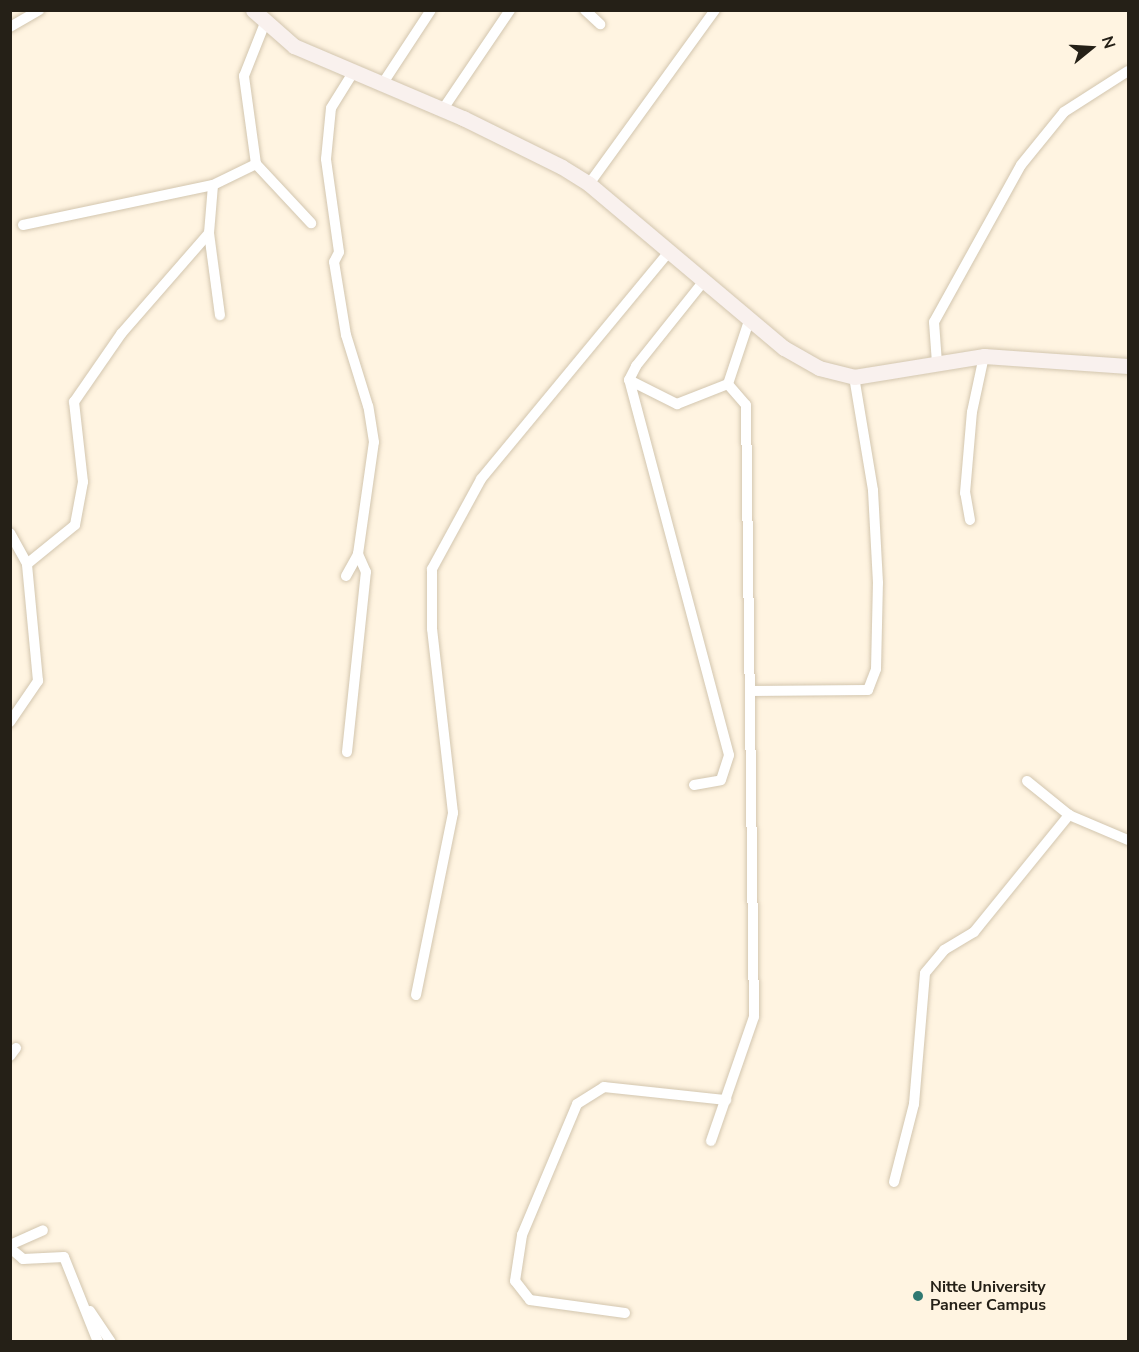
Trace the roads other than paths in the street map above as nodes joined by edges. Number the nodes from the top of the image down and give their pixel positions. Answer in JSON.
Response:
{"nodes":[{"id":1,"x":39,"y":10,"type":"edge"},
{"id":2,"x":253,"y":10,"type":"edge"},
{"id":3,"x":431,"y":10,"type":"edge"},
{"id":4,"x":510,"y":10,"type":"edge"},
{"id":5,"x":585,"y":10,"type":"edge"},
{"id":6,"x":716,"y":10,"type":"edge"},
{"id":7,"x":265,"y":23,"type":"junction"},
{"id":8,"x":600,"y":24,"type":"dead end"},
{"id":9,"x":10,"y":27,"type":"edge"},
{"id":10,"x":1128,"y":70,"type":"edge"},
{"id":11,"x":354,"y":71,"type":"junction"},
{"id":12,"x":383,"y":83,"type":"junction"},
{"id":13,"x":442,"y":109,"type":"junction"},
{"id":14,"x":256,"y":164,"type":"junction"},
{"id":15,"x":589,"y":184,"type":"junction"},
{"id":16,"x":213,"y":185,"type":"junction"},
{"id":17,"x":311,"y":223,"type":"dead end"},
{"id":18,"x":22,"y":225,"type":"dead end"},
{"id":19,"x":209,"y":233,"type":"junction"},
{"id":20,"x":668,"y":253,"type":"junction"},
{"id":21,"x":703,"y":282,"type":"junction"},
{"id":22,"x":220,"y":315,"type":"dead end"},
{"id":23,"x":749,"y":321,"type":"junction"},
{"id":24,"x":984,"y":356,"type":"junction"},
{"id":25,"x":937,"y":363,"type":"junction"},
{"id":26,"x":1128,"y":366,"type":"edge"},
{"id":27,"x":854,"y":377,"type":"junction"},
{"id":28,"x":629,"y":380,"type":"junction"},
{"id":29,"x":728,"y":384,"type":"junction"},
{"id":30,"x":970,"y":520,"type":"dead end"},
{"id":31,"x":10,"y":533,"type":"edge"},
{"id":32,"x":358,"y":554,"type":"junction"},
{"id":33,"x":27,"y":564,"type":"junction"},
{"id":34,"x":346,"y":576,"type":"dead end"},
{"id":35,"x":750,"y":691,"type":"junction"},
{"id":36,"x":10,"y":722,"type":"edge"},
{"id":37,"x":347,"y":752,"type":"dead end"},
{"id":38,"x":1027,"y":780,"type":"dead end"},
{"id":39,"x":694,"y":785,"type":"dead end"},
{"id":40,"x":1069,"y":814,"type":"junction"},
{"id":41,"x":1128,"y":840,"type":"edge"},
{"id":42,"x":416,"y":995,"type":"dead end"},
{"id":43,"x":726,"y":1100,"type":"junction"},
{"id":44,"x":711,"y":1141,"type":"dead end"},
{"id":45,"x":894,"y":1182,"type":"dead end"},
{"id":46,"x":43,"y":1230,"type":"dead end"},
{"id":47,"x":10,"y":1246,"type":"edge"},
{"id":48,"x":84,"y":1304,"type":"junction"},
{"id":49,"x":625,"y":1313,"type":"dead end"},
{"id":50,"x":98,"y":1341,"type":"edge"},
{"id":51,"x":111,"y":1341,"type":"edge"}],
"edges":[{"from":1,"to":9,"type":"street"},
{"from":2,"to":7,"type":"main road"},
{"from":3,"to":12,"type":"street"},
{"from":4,"to":13,"type":"street"},
{"from":5,"to":8,"type":"street"},
{"from":6,"to":15,"type":"street"},
{"from":7,"to":11,"type":"main road"},
{"from":7,"to":14,"type":"street"},
{"from":10,"to":25,"type":"street"},
{"from":11,"to":12,"type":"main road"},
{"from":11,"to":32,"type":"street"},
{"from":12,"to":13,"type":"main road"},
{"from":13,"to":15,"type":"main road"},
{"from":14,"to":16,"type":"street"},
{"from":14,"to":17,"type":"street"},
{"from":15,"to":20,"type":"main road"},
{"from":16,"to":18,"type":"street"},
{"from":16,"to":19,"type":"street"},
{"from":19,"to":22,"type":"street"},
{"from":19,"to":33,"type":"street"},
{"from":20,"to":21,"type":"main road"},
{"from":20,"to":42,"type":"street"},
{"from":21,"to":23,"type":"main road"},
{"from":21,"to":28,"type":"street"},
{"from":23,"to":27,"type":"main road"},
{"from":23,"to":29,"type":"street"},
{"from":24,"to":25,"type":"main road"},
{"from":24,"to":26,"type":"main road"},
{"from":24,"to":30,"type":"street"},
{"from":25,"to":27,"type":"main road"},
{"from":27,"to":35,"type":"street"},
{"from":28,"to":29,"type":"street"},
{"from":28,"to":39,"type":"street"},
{"from":29,"to":35,"type":"street"},
{"from":31,"to":33,"type":"street"},
{"from":32,"to":34,"type":"street"},
{"from":32,"to":37,"type":"street"},
{"from":33,"to":36,"type":"street"},
{"from":35,"to":43,"type":"street"},
{"from":38,"to":40,"type":"street"},
{"from":40,"to":41,"type":"street"},
{"from":40,"to":45,"type":"street"},
{"from":43,"to":44,"type":"street"},
{"from":43,"to":49,"type":"street"},
{"from":46,"to":47,"type":"street"},
{"from":47,"to":48,"type":"street"},
{"from":48,"to":50,"type":"street"},
{"from":48,"to":51,"type":"street"}]}
